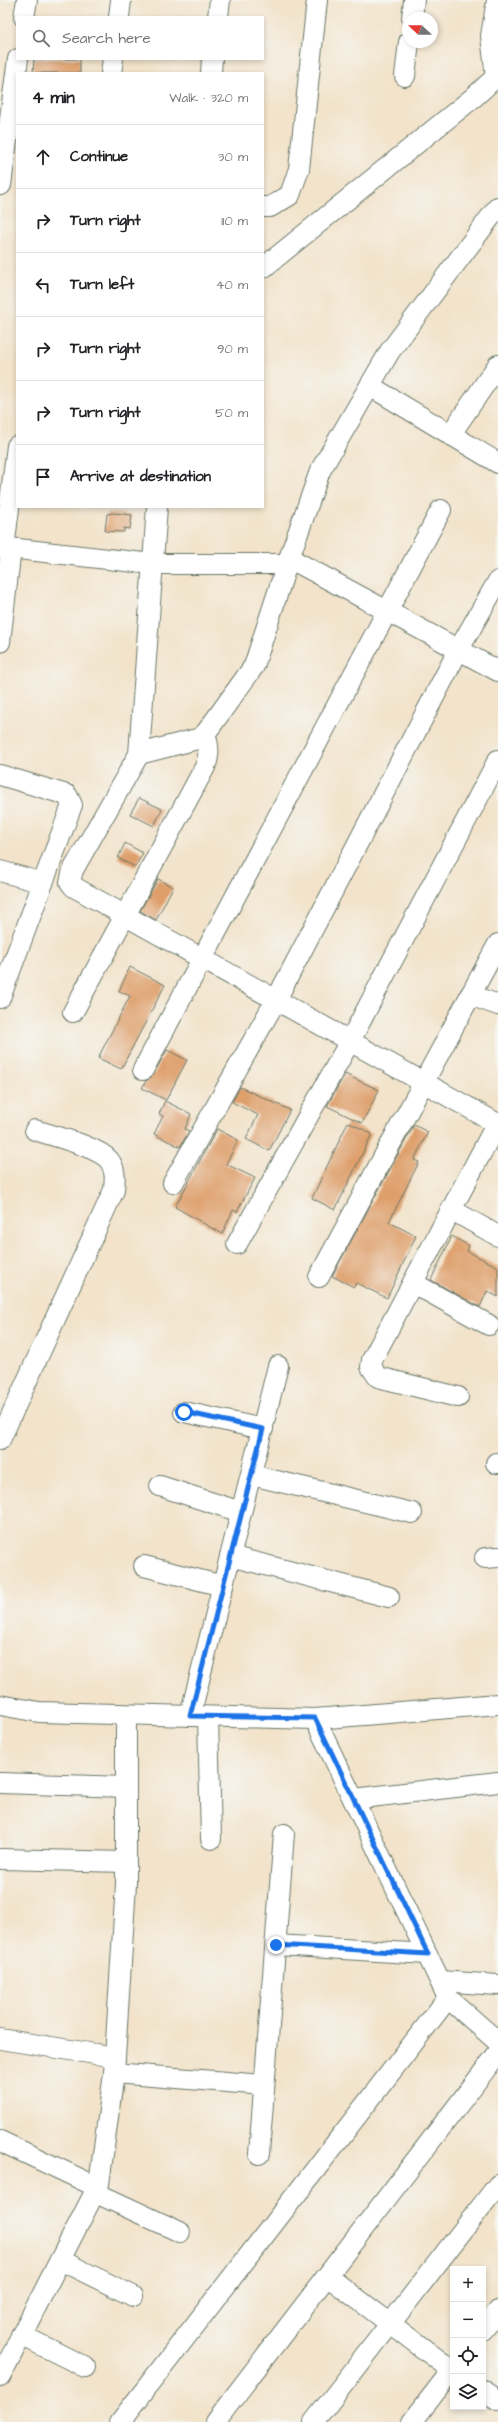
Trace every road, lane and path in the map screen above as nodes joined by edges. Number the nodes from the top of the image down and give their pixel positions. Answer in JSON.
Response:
{"nodes":[{"id":1,"x":26,"y":0,"type":"edge"},
{"id":2,"x":121,"y":0,"type":"edge"},
{"id":3,"x":220,"y":0,"type":"edge"},
{"id":4,"x":317,"y":0,"type":"edge"},
{"id":5,"x":414,"y":0,"type":"edge"},
{"id":6,"x":497,"y":0,"type":"edge"},
{"id":7,"x":413,"y":12,"type":"edge"},
{"id":8,"x":24,"y":16,"type":"edge"},
{"id":9,"x":119,"y":16,"type":"edge"},
{"id":10,"x":218,"y":16,"type":"edge"},
{"id":11,"x":408,"y":48,"type":"edge"},
{"id":12,"x":18,"y":60,"type":"edge"},
{"id":13,"x":113,"y":60,"type":"edge"},
{"id":14,"x":212,"y":60,"type":"edge"},
{"id":15,"x":17,"y":72,"type":"edge"},
{"id":16,"x":111,"y":72,"type":"edge"},
{"id":17,"x":211,"y":72,"type":"edge"},
{"id":18,"x":406,"y":76,"type":"dead end"},
{"id":19,"x":16,"y":80,"type":"edge"},
{"id":20,"x":6,"y":186,"type":"edge"},
{"id":21,"x":498,"y":206,"type":"edge"},
{"id":22,"x":264,"y":207,"type":"edge"},
{"id":23,"x":264,"y":267,"type":"edge"},
{"id":24,"x":498,"y":365,"type":"edge"},
{"id":25,"x":370,"y":386,"type":"junction"},
{"id":26,"x":450,"y":434,"type":"junction"},
{"id":27,"x":16,"y":454,"type":"edge"},
{"id":28,"x":498,"y":463,"type":"edge"},
{"id":29,"x":157,"y":508,"type":"edge"},
{"id":30,"x":441,"y":510,"type":"dead end"},
{"id":31,"x":5,"y":548,"type":"edge"},
{"id":32,"x":288,"y":561,"type":"junction"},
{"id":33,"x":153,"y":564,"type":"junction"},
{"id":34,"x":498,"y":581,"type":"edge"},
{"id":35,"x":386,"y":610,"type":"junction"},
{"id":36,"x":0,"y":642,"type":"edge"},
{"id":37,"x":458,"y":649,"type":"junction"},
{"id":38,"x":498,"y":670,"type":"edge"},
{"id":39,"x":205,"y":734,"type":"junction"},
{"id":40,"x":138,"y":754,"type":"junction"},
{"id":41,"x":498,"y":760,"type":"edge"},
{"id":42,"x":0,"y":775,"type":"edge"},
{"id":43,"x":0,"y":871,"type":"edge"},
{"id":44,"x":43,"y":883,"type":"junction"},
{"id":45,"x":125,"y":915,"type":"junction"},
{"id":46,"x":498,"y":944,"type":"edge"},
{"id":47,"x":202,"y":958,"type":"junction"},
{"id":48,"x":2,"y":986,"type":"edge"},
{"id":49,"x":470,"y":995,"type":"junction"},
{"id":50,"x":276,"y":1000,"type":"junction"},
{"id":51,"x":498,"y":1005,"type":"edge"},
{"id":52,"x":73,"y":1012,"type":"dead end"},
{"id":53,"x":350,"y":1041,"type":"junction"},
{"id":54,"x":143,"y":1070,"type":"dead end"},
{"id":55,"x":423,"y":1082,"type":"junction"},
{"id":56,"x":498,"y":1124,"type":"edge"},
{"id":57,"x":35,"y":1130,"type":"dead end"},
{"id":58,"x":173,"y":1183,"type":"dead end"},
{"id":59,"x":452,"y":1210,"type":"junction"},
{"id":60,"x":498,"y":1236,"type":"edge"},
{"id":61,"x":236,"y":1244,"type":"dead end"},
{"id":62,"x":319,"y":1277,"type":"dead end"},
{"id":63,"x":413,"y":1283,"type":"junction"},
{"id":64,"x":489,"y":1325,"type":"dead end"},
{"id":65,"x":278,"y":1366,"type":"dead end"},
{"id":66,"x":458,"y":1397,"type":"dead end"},
{"id":67,"x":184,"y":1412,"type":"dead end"},
{"id":68,"x":263,"y":1429,"type":"junction"},
{"id":69,"x":0,"y":1440,"type":"edge"},
{"id":70,"x":251,"y":1475,"type":"junction"},
{"id":71,"x":160,"y":1486,"type":"dead end"},
{"id":72,"x":241,"y":1512,"type":"junction"},
{"id":73,"x":412,"y":1513,"type":"dead end"},
{"id":74,"x":230,"y":1556,"type":"junction"},
{"id":75,"x":144,"y":1566,"type":"dead end"},
{"id":76,"x":223,"y":1586,"type":"junction"},
{"id":77,"x":389,"y":1597,"type":"dead end"},
{"id":78,"x":498,"y":1704,"type":"edge"},
{"id":79,"x":0,"y":1705,"type":"edge"},
{"id":80,"x":126,"y":1715,"type":"junction"},
{"id":81,"x":199,"y":1716,"type":"junction"},
{"id":82,"x":315,"y":1718,"type":"junction"},
{"id":83,"x":498,"y":1782,"type":"edge"},
{"id":84,"x":0,"y":1783,"type":"edge"},
{"id":85,"x":126,"y":1787,"type":"junction"},
{"id":86,"x":353,"y":1799,"type":"junction"},
{"id":87,"x":284,"y":1834,"type":"dead end"},
{"id":88,"x":211,"y":1839,"type":"dead end"},
{"id":89,"x":0,"y":1859,"type":"edge"},
{"id":90,"x":126,"y":1862,"type":"junction"},
{"id":91,"x":276,"y":1945,"type":"junction"},
{"id":92,"x":428,"y":1954,"type":"junction"},
{"id":93,"x":498,"y":1985,"type":"edge"},
{"id":94,"x":444,"y":1990,"type":"junction"},
{"id":95,"x":0,"y":2039,"type":"edge"},
{"id":96,"x":498,"y":2042,"type":"edge"},
{"id":97,"x":498,"y":2052,"type":"edge"},
{"id":98,"x":114,"y":2065,"type":"junction"},
{"id":99,"x":264,"y":2085,"type":"junction"},
{"id":100,"x":0,"y":2141,"type":"edge"},
{"id":101,"x":259,"y":2154,"type":"dead end"},
{"id":102,"x":498,"y":2186,"type":"edge"},
{"id":103,"x":96,"y":2190,"type":"junction"},
{"id":104,"x":180,"y":2232,"type":"dead end"},
{"id":105,"x":60,"y":2260,"type":"junction"},
{"id":106,"x":326,"y":2276,"type":"junction"},
{"id":107,"x":133,"y":2296,"type":"dead end"},
{"id":108,"x":498,"y":2311,"type":"edge"},
{"id":109,"x":390,"y":2324,"type":"junction"},
{"id":110,"x":486,"y":2326,"type":"edge"},
{"id":111,"x":21,"y":2335,"type":"junction"},
{"id":112,"x":85,"y":2367,"type":"dead end"},
{"id":113,"x":450,"y":2368,"type":"edge"},
{"id":114,"x":450,"y":2374,"type":"edge"},
{"id":115,"x":0,"y":2377,"type":"edge"},
{"id":116,"x":486,"y":2392,"type":"edge"},
{"id":117,"x":498,"y":2400,"type":"edge"},
{"id":118,"x":120,"y":2422,"type":"edge"},
{"id":119,"x":215,"y":2422,"type":"edge"},
{"id":120,"x":314,"y":2422,"type":"edge"},
{"id":121,"x":412,"y":2422,"type":"edge"}],
"edges":[{"from":1,"to":8,"type":"street"},
{"from":2,"to":9,"type":"street"},
{"from":3,"to":10,"type":"street"},
{"from":4,"to":22,"type":"street"},
{"from":5,"to":7,"type":"street"},
{"from":6,"to":23,"type":"street"},
{"from":11,"to":18,"type":"street"},
{"from":12,"to":15,"type":"street"},
{"from":13,"to":16,"type":"street"},
{"from":14,"to":17,"type":"street"},
{"from":19,"to":20,"type":"street"},
{"from":21,"to":25,"type":"street"},
{"from":24,"to":26,"type":"street"},
{"from":25,"to":26,"type":"street"},
{"from":25,"to":32,"type":"street"},
{"from":26,"to":28,"type":"street"},
{"from":27,"to":31,"type":"street"},
{"from":29,"to":33,"type":"street"},
{"from":30,"to":35,"type":"street"},
{"from":31,"to":33,"type":"street"},
{"from":31,"to":36,"type":"street"},
{"from":32,"to":33,"type":"street"},
{"from":32,"to":35,"type":"street"},
{"from":32,"to":39,"type":"street"},
{"from":33,"to":40,"type":"street"},
{"from":34,"to":37,"type":"street"},
{"from":35,"to":37,"type":"street"},
{"from":35,"to":47,"type":"street"},
{"from":37,"to":38,"type":"street"},
{"from":37,"to":50,"type":"street"},
{"from":39,"to":40,"type":"street"},
{"from":39,"to":45,"type":"street"},
{"from":40,"to":45,"type":"street"},
{"from":41,"to":53,"type":"street"},
{"from":42,"to":44,"type":"street"},
{"from":43,"to":44,"type":"street"},
{"from":44,"to":48,"type":"street"},
{"from":45,"to":47,"type":"street"},
{"from":45,"to":52,"type":"street"},
{"from":46,"to":49,"type":"street"},
{"from":47,"to":50,"type":"street"},
{"from":47,"to":54,"type":"street"},
{"from":49,"to":51,"type":"street"},
{"from":49,"to":55,"type":"street"},
{"from":50,"to":53,"type":"street"},
{"from":50,"to":58,"type":"street"},
{"from":53,"to":55,"type":"street"},
{"from":53,"to":61,"type":"street"},
{"from":55,"to":56,"type":"street"},
{"from":55,"to":62,"type":"street"},
{"from":56,"to":59,"type":"street"},
{"from":57,"to":69,"type":"street"},
{"from":59,"to":60,"type":"street"},
{"from":59,"to":63,"type":"street"},
{"from":63,"to":64,"type":"street"},
{"from":63,"to":66,"type":"street"},
{"from":65,"to":68,"type":"street"},
{"from":67,"to":68,"type":"street"},
{"from":68,"to":70,"type":"street"},
{"from":70,"to":72,"type":"street"},
{"from":70,"to":73,"type":"street"},
{"from":71,"to":72,"type":"street"},
{"from":72,"to":74,"type":"street"},
{"from":74,"to":76,"type":"street"},
{"from":74,"to":77,"type":"street"},
{"from":75,"to":76,"type":"street"},
{"from":76,"to":81,"type":"street"},
{"from":78,"to":82,"type":"street"},
{"from":79,"to":80,"type":"street"},
{"from":80,"to":81,"type":"street"},
{"from":80,"to":85,"type":"street"},
{"from":81,"to":82,"type":"street"},
{"from":81,"to":88,"type":"street"},
{"from":82,"to":86,"type":"street"},
{"from":83,"to":86,"type":"street"},
{"from":84,"to":85,"type":"street"},
{"from":85,"to":90,"type":"street"},
{"from":86,"to":92,"type":"street"},
{"from":87,"to":91,"type":"street"},
{"from":89,"to":90,"type":"street"},
{"from":90,"to":98,"type":"street"},
{"from":91,"to":92,"type":"street"},
{"from":91,"to":99,"type":"street"},
{"from":92,"to":94,"type":"street"},
{"from":93,"to":94,"type":"street"},
{"from":94,"to":96,"type":"street"},
{"from":94,"to":118,"type":"street"},
{"from":95,"to":98,"type":"street"},
{"from":97,"to":106,"type":"street"},
{"from":98,"to":99,"type":"street"},
{"from":98,"to":103,"type":"street"},
{"from":99,"to":101,"type":"street"},
{"from":100,"to":103,"type":"street"},
{"from":102,"to":109,"type":"street"},
{"from":103,"to":104,"type":"street"},
{"from":103,"to":105,"type":"street"},
{"from":105,"to":107,"type":"street"},
{"from":105,"to":111,"type":"street"},
{"from":106,"to":109,"type":"street"},
{"from":106,"to":119,"type":"street"},
{"from":108,"to":110,"type":"street"},
{"from":109,"to":113,"type":"street"},
{"from":109,"to":120,"type":"street"},
{"from":111,"to":112,"type":"street"},
{"from":111,"to":115,"type":"street"},
{"from":114,"to":121,"type":"street"},
{"from":116,"to":117,"type":"street"}]}
